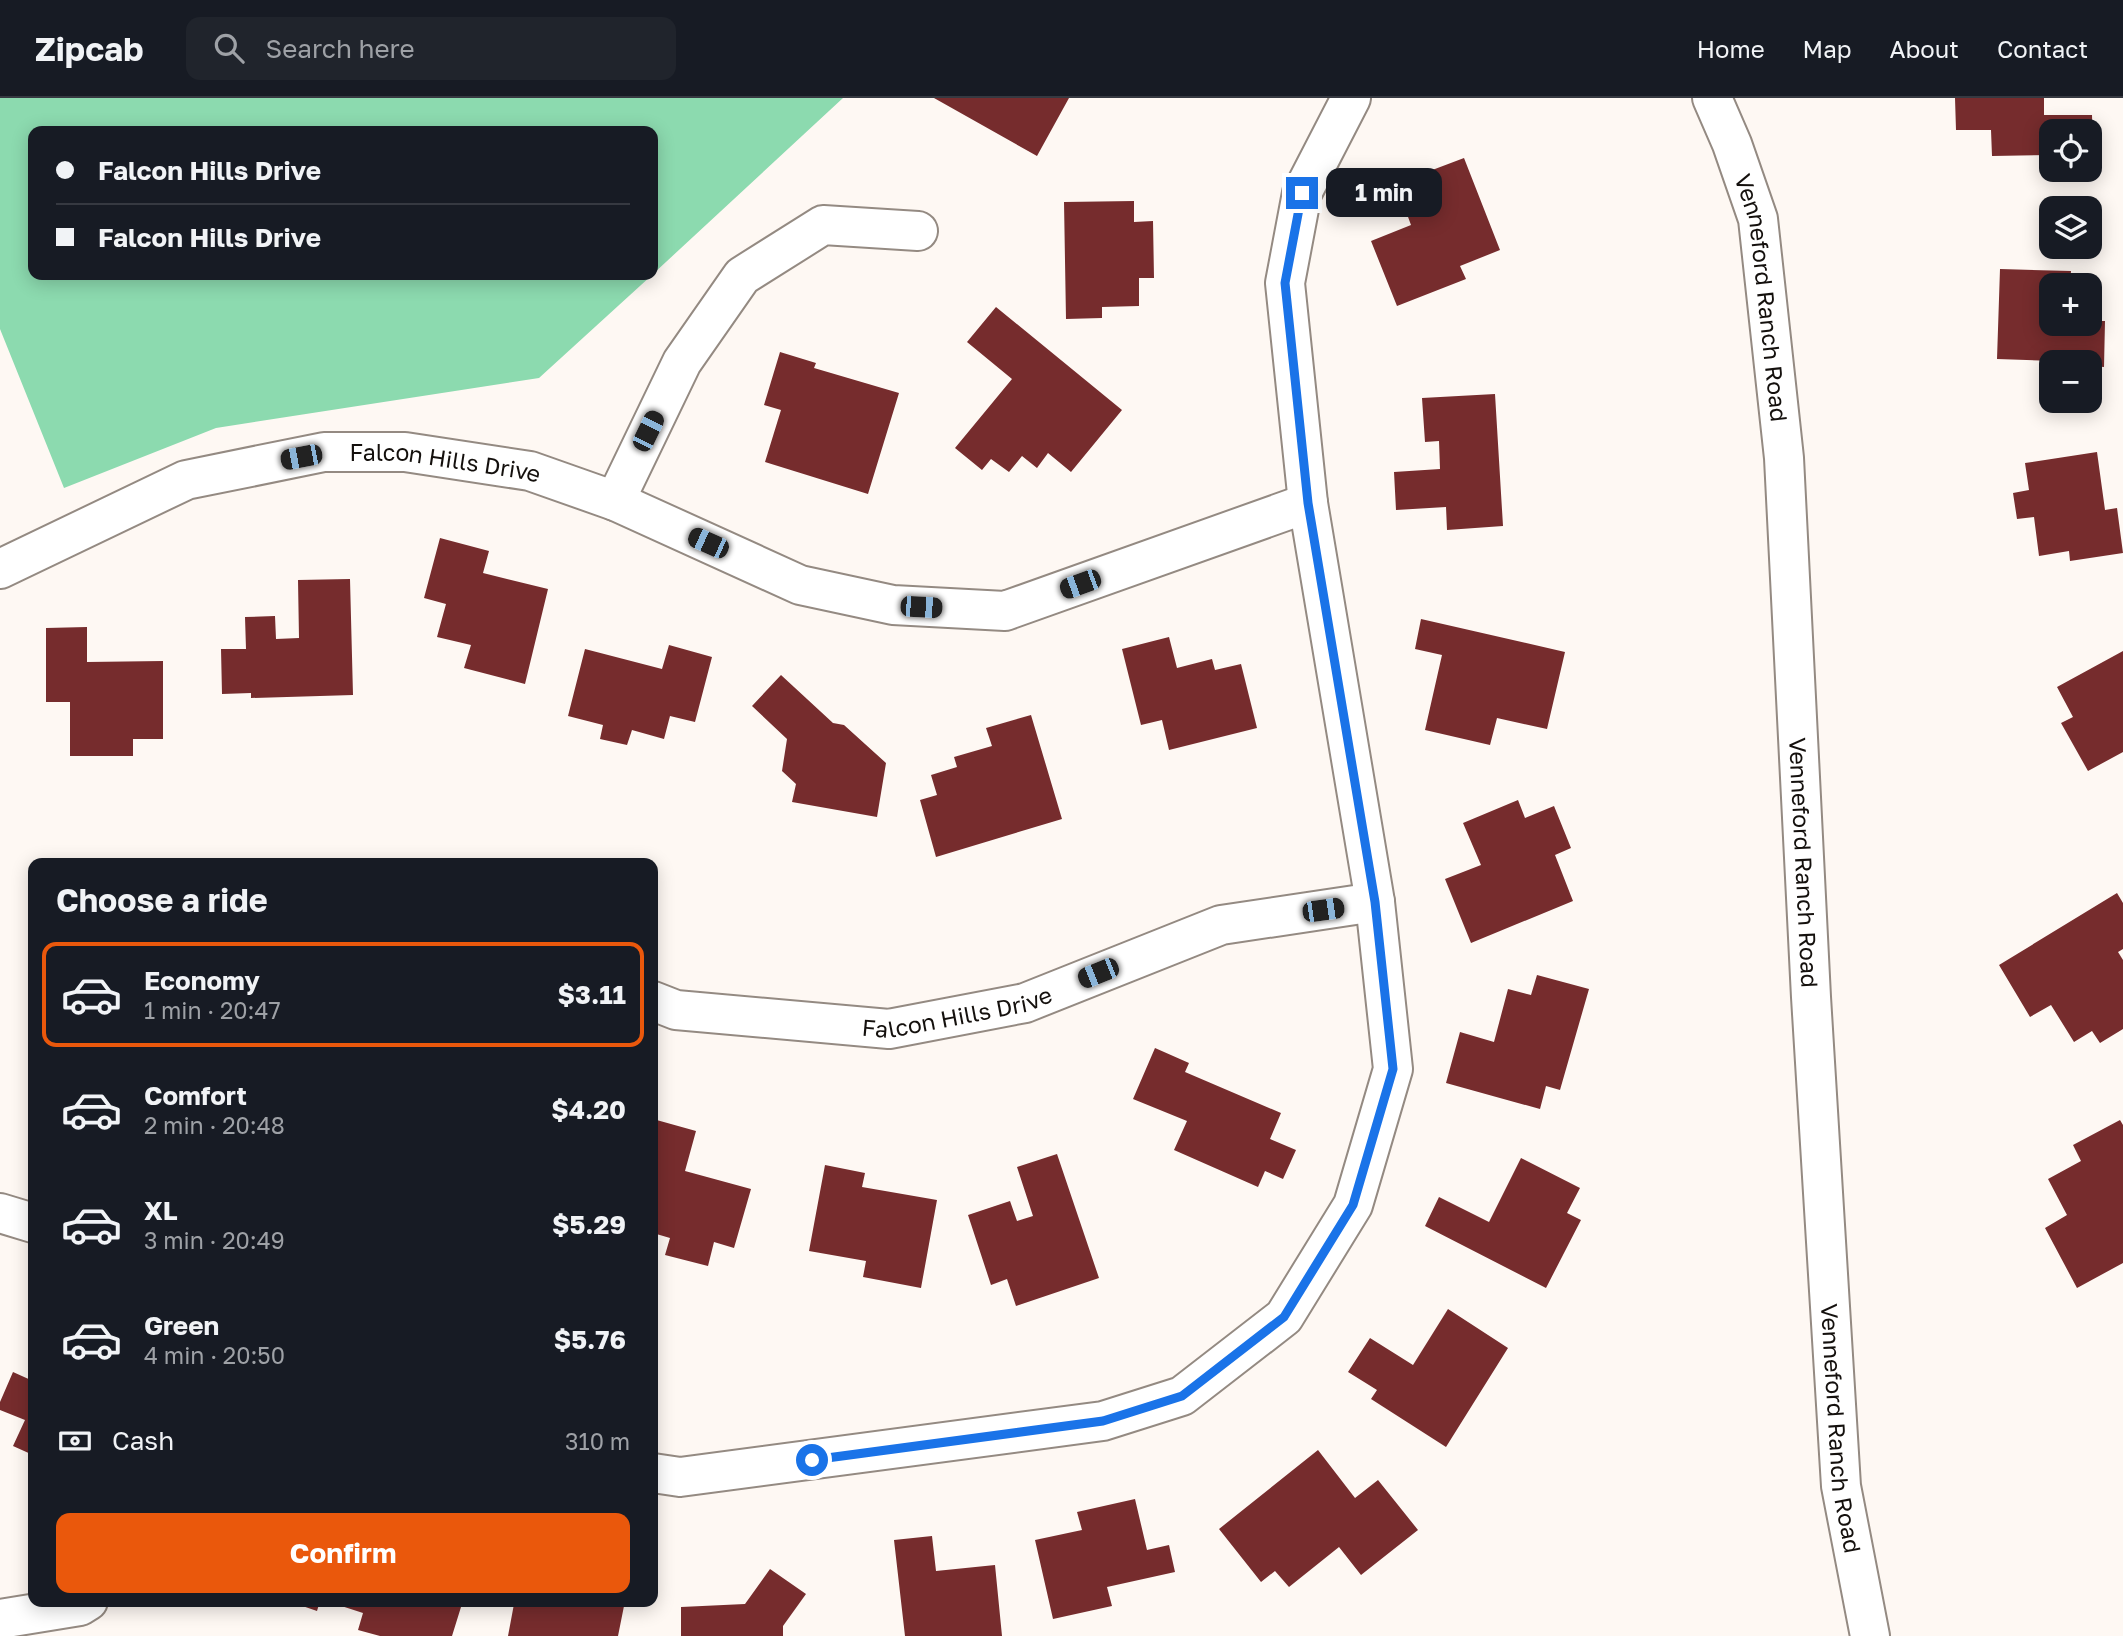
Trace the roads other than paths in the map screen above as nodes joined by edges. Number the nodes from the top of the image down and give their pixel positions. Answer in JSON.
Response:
{"nodes":[{"id":1,"x":1350,"y":98,"type":"edge"},
{"id":2,"x":1712,"y":98,"type":"edge"},
{"id":3,"x":918,"y":231,"type":"dead end"},
{"id":4,"x":615,"y":501,"type":"junction"},
{"id":5,"x":1308,"y":503,"type":"junction"},
{"id":6,"x":0,"y":569,"type":"edge"},
{"id":7,"x":1375,"y":902,"type":"junction"},
{"id":8,"x":658,"y":1003,"type":"edge"},
{"id":9,"x":0,"y":1213,"type":"edge"},
{"id":10,"x":28,"y":1221,"type":"edge"},
{"id":11,"x":658,"y":1474,"type":"edge"},
{"id":12,"x":74,"y":1607,"type":"edge"},
{"id":13,"x":0,"y":1619,"type":"edge"},
{"id":14,"x":1870,"y":1636,"type":"edge"}],
"edges":[{"from":1,"to":5,"type":"street"},
{"from":2,"to":14,"type":"street","name":"Venneford Ranch Road"},
{"from":3,"to":4,"type":"street"},
{"from":4,"to":5,"type":"street","name":"Falcon Hills Drive"},
{"from":4,"to":6,"type":"street","name":"Falcon Hills Drive"},
{"from":5,"to":7,"type":"street"},
{"from":7,"to":8,"type":"street","name":"Falcon Hills Drive"},
{"from":7,"to":11,"type":"street"},
{"from":9,"to":10,"type":"street"},
{"from":12,"to":13,"type":"street"}]}
